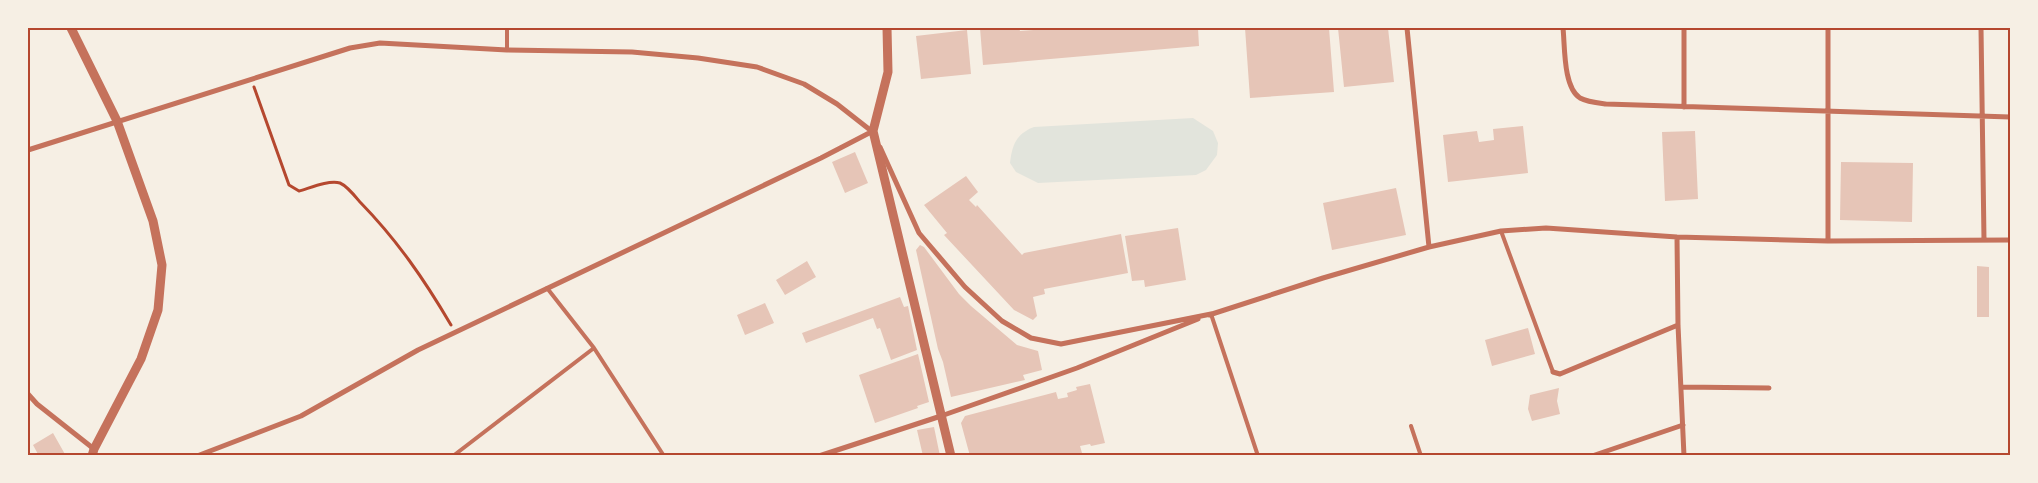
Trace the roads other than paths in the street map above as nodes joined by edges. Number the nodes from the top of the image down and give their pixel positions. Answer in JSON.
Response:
{"nodes":[{"id":1,"x":71,"y":28,"type":"edge"},
{"id":2,"x":507,"y":28,"type":"edge"},
{"id":3,"x":888,"y":28,"type":"edge"},
{"id":4,"x":1407,"y":28,"type":"edge"},
{"id":5,"x":1563,"y":28,"type":"edge"},
{"id":6,"x":1684,"y":28,"type":"edge"},
{"id":7,"x":1828,"y":28,"type":"edge"},
{"id":8,"x":1981,"y":28,"type":"edge"},
{"id":9,"x":507,"y":50,"type":"junction"},
{"id":10,"x":1684,"y":107,"type":"junction"},
{"id":11,"x":1829,"y":112,"type":"junction"},
{"id":12,"x":1981,"y":116,"type":"junction"},
{"id":13,"x":2010,"y":117,"type":"edge"},
{"id":14,"x":117,"y":121,"type":"junction"},
{"id":15,"x":873,"y":131,"type":"junction"},
{"id":16,"x":28,"y":150,"type":"edge"},
{"id":17,"x":1501,"y":231,"type":"junction"},
{"id":18,"x":1677,"y":237,"type":"junction"},
{"id":19,"x":1984,"y":240,"type":"junction"},
{"id":20,"x":2010,"y":240,"type":"edge"},
{"id":21,"x":1828,"y":241,"type":"junction"},
{"id":22,"x":1429,"y":247,"type":"junction"},
{"id":23,"x":547,"y":288,"type":"junction"},
{"id":24,"x":1211,"y":314,"type":"junction"},
{"id":25,"x":1678,"y":325,"type":"junction"},
{"id":26,"x":594,"y":348,"type":"junction"},
{"id":27,"x":1553,"y":372,"type":"joint"},
{"id":28,"x":1682,"y":387,"type":"junction"},
{"id":29,"x":1769,"y":388,"type":"dead end"},
{"id":30,"x":28,"y":394,"type":"edge"},
{"id":31,"x":941,"y":416,"type":"junction"},
{"id":32,"x":1684,"y":425,"type":"junction"},
{"id":33,"x":1410,"y":426,"type":"dead end"},
{"id":34,"x":93,"y":452,"type":"edge"},
{"id":35,"x":197,"y":456,"type":"edge"},
{"id":36,"x":452,"y":456,"type":"edge"},
{"id":37,"x":664,"y":456,"type":"edge"},
{"id":38,"x":819,"y":456,"type":"edge"},
{"id":39,"x":951,"y":456,"type":"edge"},
{"id":40,"x":1258,"y":456,"type":"edge"},
{"id":41,"x":1421,"y":456,"type":"edge"},
{"id":42,"x":1592,"y":456,"type":"edge"},
{"id":43,"x":1684,"y":456,"type":"edge"}],
"edges":[{"from":1,"to":14,"type":"street"},
{"from":2,"to":9,"type":"lane"},
{"from":3,"to":15,"type":"street"},
{"from":4,"to":22,"type":"street"},
{"from":5,"to":10,"type":"street"},
{"from":6,"to":10,"type":"street"},
{"from":7,"to":11,"type":"street"},
{"from":8,"to":12,"type":"street"},
{"from":9,"to":14,"type":"street"},
{"from":9,"to":15,"type":"street"},
{"from":10,"to":11,"type":"street"},
{"from":11,"to":12,"type":"street"},
{"from":11,"to":21,"type":"street"},
{"from":12,"to":13,"type":"street"},
{"from":12,"to":19,"type":"street"},
{"from":14,"to":16,"type":"street"},
{"from":14,"to":34,"type":"street"},
{"from":15,"to":23,"type":"street"},
{"from":15,"to":24,"type":"street"},
{"from":15,"to":31,"type":"street"},
{"from":17,"to":18,"type":"street"},
{"from":17,"to":22,"type":"street"},
{"from":17,"to":27,"type":"lane"},
{"from":18,"to":21,"type":"street"},
{"from":18,"to":25,"type":"street"},
{"from":19,"to":20,"type":"street"},
{"from":19,"to":21,"type":"street"},
{"from":22,"to":24,"type":"street"},
{"from":23,"to":26,"type":"lane"},
{"from":23,"to":35,"type":"street"},
{"from":24,"to":31,"type":"street"},
{"from":24,"to":40,"type":"lane"},
{"from":25,"to":27,"type":"street"},
{"from":25,"to":28,"type":"street"},
{"from":26,"to":36,"type":"lane"},
{"from":26,"to":37,"type":"lane"},
{"from":28,"to":29,"type":"street"},
{"from":28,"to":32,"type":"street"},
{"from":30,"to":34,"type":"street"},
{"from":31,"to":38,"type":"street"},
{"from":31,"to":39,"type":"street"},
{"from":32,"to":42,"type":"street"},
{"from":32,"to":43,"type":"street"},
{"from":33,"to":41,"type":"lane"}]}
